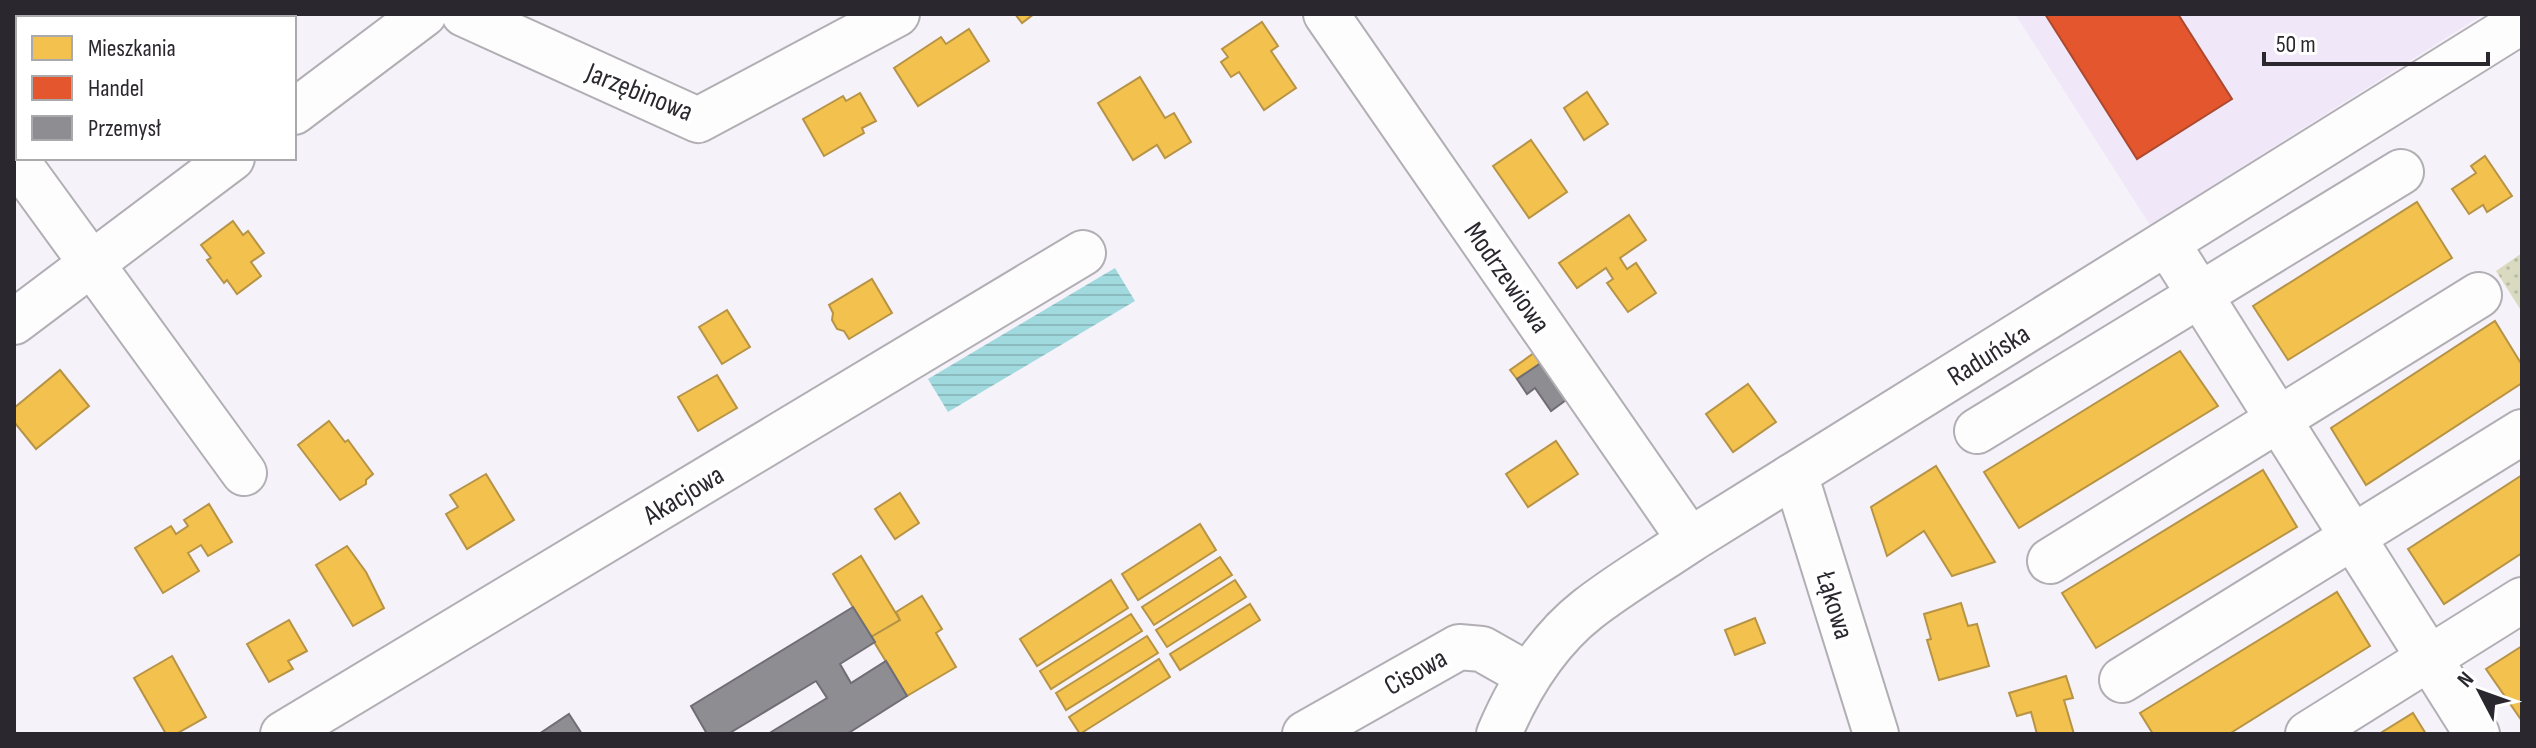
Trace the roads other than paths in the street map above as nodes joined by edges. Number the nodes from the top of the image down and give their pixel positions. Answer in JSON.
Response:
{"nodes":[{"id":1,"x":424,"y":14,"type":"edge"},
{"id":2,"x":464,"y":14,"type":"edge"},
{"id":3,"x":897,"y":14,"type":"edge"},
{"id":4,"x":1326,"y":14,"type":"edge"},
{"id":5,"x":2522,"y":21,"type":"edge"},
{"id":6,"x":296,"y":110,"type":"edge"},
{"id":7,"x":16,"y":160,"type":"edge"},
{"id":8,"x":229,"y":160,"type":"edge"},
{"id":9,"x":2401,"y":172,"type":"dead end"},
{"id":10,"x":2167,"y":243,"type":"junction"},
{"id":11,"x":1083,"y":253,"type":"dead end"},
{"id":12,"x":91,"y":264,"type":"junction"},
{"id":13,"x":2200,"y":295,"type":"junction"},
{"id":14,"x":2479,"y":295,"type":"dead end"},
{"id":15,"x":14,"y":322,"type":"edge"},
{"id":16,"x":2278,"y":419,"type":"junction"},
{"id":17,"x":1977,"y":431,"type":"dead end"},
{"id":18,"x":2522,"y":432,"type":"edge"},
{"id":19,"x":244,"y":473,"type":"dead end"},
{"id":20,"x":1791,"y":477,"type":"junction"},
{"id":21,"x":2353,"y":537,"type":"junction"},
{"id":22,"x":1690,"y":540,"type":"junction"},
{"id":23,"x":2050,"y":561,"type":"dead end"},
{"id":24,"x":2522,"y":600,"type":"edge"},
{"id":25,"x":2429,"y":658,"type":"junction"},
{"id":26,"x":1528,"y":675,"type":"junction"},
{"id":27,"x":2122,"y":680,"type":"dead end"},
{"id":28,"x":283,"y":734,"type":"edge"},
{"id":29,"x":1305,"y":734,"type":"edge"},
{"id":30,"x":1499,"y":734,"type":"edge"},
{"id":31,"x":1876,"y":734,"type":"edge"},
{"id":32,"x":2308,"y":734,"type":"edge"},
{"id":33,"x":2477,"y":734,"type":"edge"}],
"edges":[{"from":1,"to":6,"type":"street"},
{"from":2,"to":3,"type":"street","name":"Jarzębinowa"},
{"from":4,"to":22,"type":"street","name":"Modrzewiowa"},
{"from":5,"to":10,"type":"street","name":"Raduńska"},
{"from":7,"to":12,"type":"street"},
{"from":8,"to":12,"type":"street"},
{"from":9,"to":13,"type":"street"},
{"from":10,"to":13,"type":"street"},
{"from":10,"to":20,"type":"street","name":"Raduńska"},
{"from":11,"to":28,"type":"street","name":"Akacjowa"},
{"from":12,"to":15,"type":"street"},
{"from":12,"to":19,"type":"street"},
{"from":13,"to":16,"type":"street"},
{"from":13,"to":17,"type":"street"},
{"from":14,"to":16,"type":"street"},
{"from":16,"to":21,"type":"street"},
{"from":16,"to":23,"type":"street"},
{"from":18,"to":21,"type":"street"},
{"from":20,"to":22,"type":"street","name":"Raduńska"},
{"from":20,"to":31,"type":"street","name":"Łąkowa"},
{"from":21,"to":25,"type":"street"},
{"from":21,"to":27,"type":"street"},
{"from":22,"to":26,"type":"street","name":"Raduńska"},
{"from":24,"to":25,"type":"street"},
{"from":25,"to":32,"type":"street"},
{"from":25,"to":33,"type":"street"},
{"from":26,"to":29,"type":"street","name":"Cisowa"},
{"from":26,"to":30,"type":"street","name":"Raduńska"}]}
